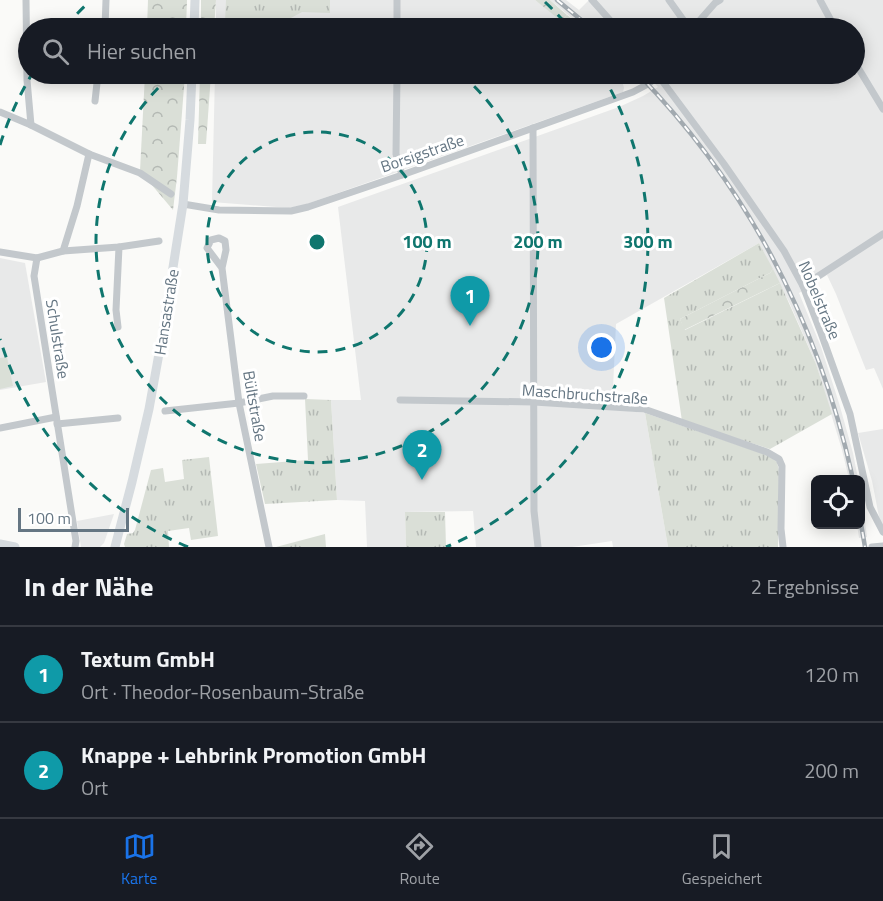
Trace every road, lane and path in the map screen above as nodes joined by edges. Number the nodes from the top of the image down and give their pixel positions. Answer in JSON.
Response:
{"nodes":[{"id":1,"x":26,"y":0,"type":"edge"},
{"id":2,"x":106,"y":0,"type":"edge"},
{"id":3,"x":195,"y":0,"type":"edge"},
{"id":4,"x":398,"y":0,"type":"edge"},
{"id":5,"x":592,"y":0,"type":"edge"},
{"id":6,"x":669,"y":0,"type":"edge"},
{"id":7,"x":720,"y":0,"type":"edge"},
{"id":8,"x":820,"y":0,"type":"edge"},
{"id":9,"x":26,"y":18,"type":"edge"},
{"id":10,"x":105,"y":18,"type":"edge"},
{"id":11,"x":194,"y":18,"type":"edge"},
{"id":12,"x":397,"y":18,"type":"edge"},
{"id":13,"x":608,"y":18,"type":"edge"},
{"id":14,"x":682,"y":18,"type":"edge"},
{"id":15,"x":702,"y":18,"type":"edge"},
{"id":16,"x":830,"y":18,"type":"edge"},
{"id":17,"x":865,"y":78,"type":"edge"},
{"id":18,"x":27,"y":84,"type":"edge"},
{"id":19,"x":97,"y":84,"type":"edge"},
{"id":20,"x":192,"y":84,"type":"edge"},
{"id":21,"x":397,"y":84,"type":"edge"},
{"id":22,"x":648,"y":84,"type":"edge"},
{"id":23,"x":665,"y":84,"type":"edge"},
{"id":24,"x":95,"y":100,"type":"dead end"},
{"id":25,"x":883,"y":109,"type":"edge"},
{"id":26,"x":0,"y":112,"type":"edge"},
{"id":27,"x":31,"y":125,"type":"junction"},
{"id":28,"x":533,"y":128,"type":"junction"},
{"id":29,"x":89,"y":154,"type":"junction"},
{"id":30,"x":402,"y":175,"type":"junction"},
{"id":31,"x":171,"y":194,"type":"dead end"},
{"id":32,"x":183,"y":204,"type":"junction"},
{"id":33,"x":883,"y":234,"type":"edge"},
{"id":34,"x":159,"y":241,"type":"dead end"},
{"id":35,"x":119,"y":247,"type":"junction"},
{"id":36,"x":63,"y":251,"type":"junction"},
{"id":37,"x":0,"y":252,"type":"edge"},
{"id":38,"x":37,"y":258,"type":"junction"},
{"id":39,"x":222,"y":268,"type":"dead end"},
{"id":40,"x":803,"y":286,"type":"junction"},
{"id":41,"x":118,"y":327,"type":"dead end"},
{"id":42,"x":304,"y":396,"type":"dead end"},
{"id":43,"x":400,"y":400,"type":"dead end"},
{"id":44,"x":534,"y":402,"type":"junction"},
{"id":45,"x":239,"y":403,"type":"junction"},
{"id":46,"x":165,"y":411,"type":"dead end"},
{"id":47,"x":118,"y":418,"type":"dead end"},
{"id":48,"x":57,"y":421,"type":"junction"},
{"id":49,"x":0,"y":428,"type":"edge"},
{"id":50,"x":883,"y":532,"type":"edge"},
{"id":51,"x":0,"y":544,"type":"edge"},
{"id":52,"x":883,"y":546,"type":"edge"},
{"id":53,"x":15,"y":547,"type":"edge"},
{"id":54,"x":75,"y":547,"type":"edge"},
{"id":55,"x":115,"y":547,"type":"edge"},
{"id":56,"x":269,"y":547,"type":"edge"},
{"id":57,"x":538,"y":547,"type":"edge"},
{"id":58,"x":783,"y":547,"type":"edge"},
{"id":59,"x":872,"y":547,"type":"edge"}],
"edges":[{"from":1,"to":9,"type":"street"},
{"from":2,"to":10,"type":"street"},
{"from":3,"to":11,"type":"main road"},
{"from":4,"to":12,"type":"street"},
{"from":5,"to":13,"type":"street"},
{"from":6,"to":14,"type":"street"},
{"from":7,"to":15,"type":"street"},
{"from":8,"to":16,"type":"street"},
{"from":17,"to":25,"type":"street"},
{"from":18,"to":27,"type":"street"},
{"from":19,"to":24,"type":"street"},
{"from":20,"to":32,"type":"main road","name":"Hansastraße"},
{"from":21,"to":30,"type":"street"},
{"from":22,"to":28,"type":"street","name":"Borsigstraße"},
{"from":23,"to":40,"type":"street","name":"Nobelstraße"},
{"from":26,"to":27,"type":"street"},
{"from":27,"to":29,"type":"street"},
{"from":28,"to":30,"type":"street","name":"Borsigstraße"},
{"from":28,"to":44,"type":"street"},
{"from":29,"to":31,"type":"street"},
{"from":29,"to":36,"type":"street"},
{"from":30,"to":32,"type":"street","name":"Borsigstraße"},
{"from":32,"to":55,"type":"main road","name":"Hansastraße"},
{"from":33,"to":40,"type":"street"},
{"from":34,"to":35,"type":"street"},
{"from":35,"to":36,"type":"street"},
{"from":35,"to":41,"type":"street"},
{"from":36,"to":38,"type":"street"},
{"from":37,"to":38,"type":"street"},
{"from":38,"to":48,"type":"street","name":"Schulstraße"},
{"from":39,"to":45,"type":"street","name":"Bültstraße"},
{"from":40,"to":50,"type":"street","name":"Nobelstraße"},
{"from":42,"to":45,"type":"street"},
{"from":43,"to":44,"type":"street","name":"Maschbruchstraße"},
{"from":44,"to":57,"type":"street"},
{"from":44,"to":58,"type":"street","name":"Maschbruchstraße"},
{"from":45,"to":46,"type":"street"},
{"from":45,"to":56,"type":"street","name":"Bültstraße"},
{"from":47,"to":48,"type":"street"},
{"from":48,"to":49,"type":"street"},
{"from":48,"to":54,"type":"street","name":"Schulstraße"},
{"from":51,"to":53,"type":"main road"},
{"from":52,"to":59,"type":"street"}]}
